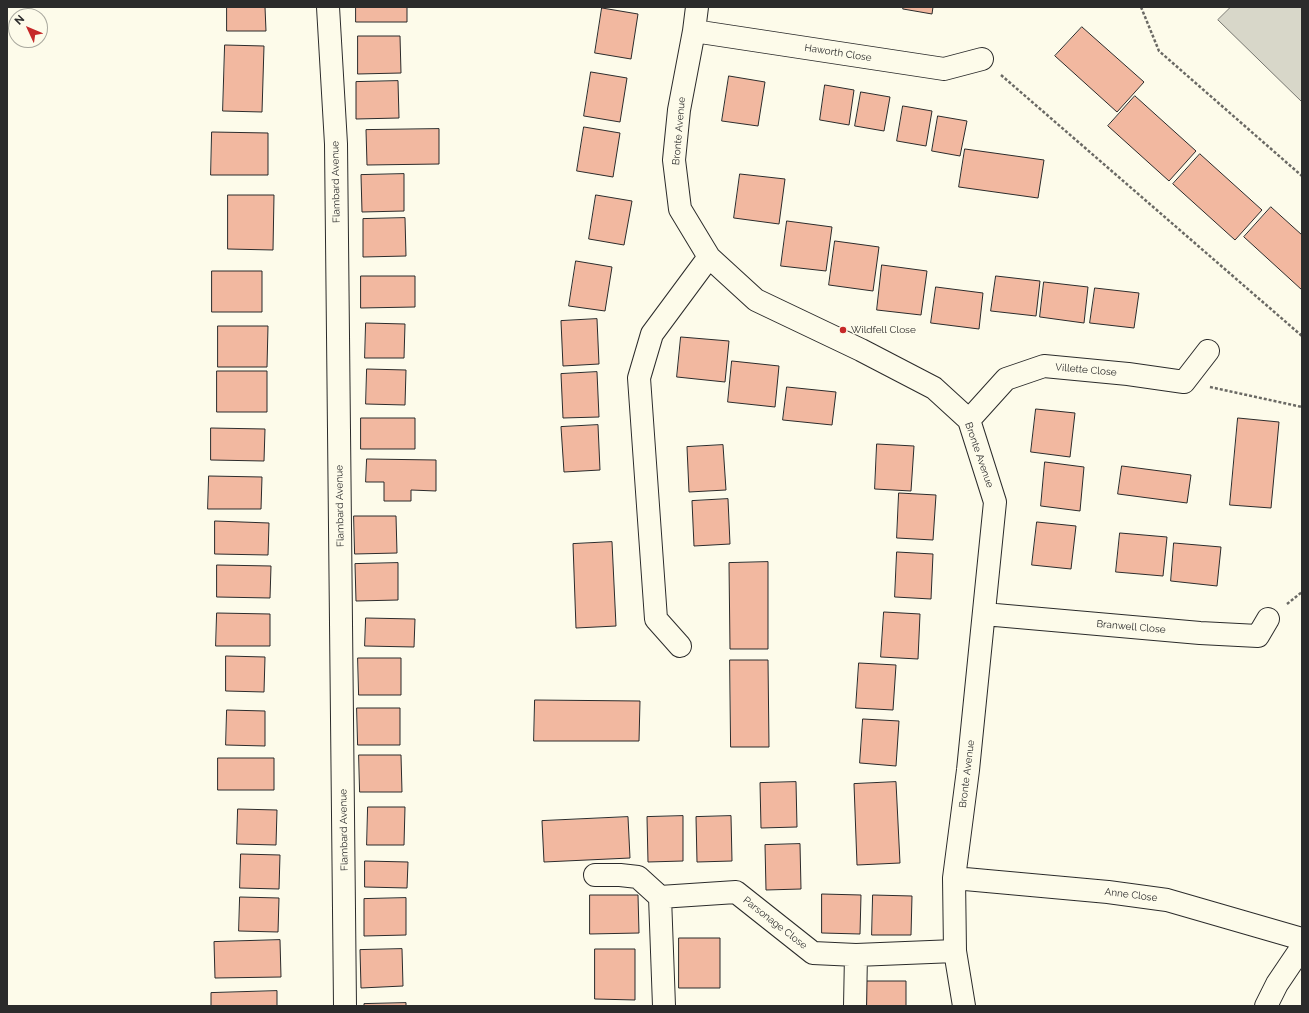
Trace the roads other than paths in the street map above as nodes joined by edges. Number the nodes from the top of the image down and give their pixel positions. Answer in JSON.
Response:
{"nodes":[{"id":1,"x":328,"y":7,"type":"edge"},
{"id":2,"x":697,"y":7,"type":"edge"},
{"id":3,"x":694,"y":31,"type":"junction"},
{"id":4,"x":982,"y":59,"type":"road end"},
{"id":5,"x":709,"y":257,"type":"junction"},
{"id":6,"x":1208,"y":351,"type":"dead end"},
{"id":7,"x":969,"y":420,"type":"junction"},
{"id":8,"x":984,"y":614,"type":"junction"},
{"id":9,"x":1268,"y":619,"type":"dead end"},
{"id":10,"x":680,"y":646,"type":"dead end"},
{"id":11,"x":595,"y":875,"type":"dead end"},
{"id":12,"x":954,"y":878,"type":"junction"},
{"id":13,"x":660,"y":897,"type":"junction"},
{"id":14,"x":1302,"y":939,"type":"edge"},
{"id":15,"x":1302,"y":947,"type":"edge"},
{"id":16,"x":955,"y":952,"type":"junction"},
{"id":17,"x":856,"y":955,"type":"junction"},
{"id":18,"x":345,"y":1006,"type":"edge"},
{"id":19,"x":664,"y":1006,"type":"edge"},
{"id":20,"x":855,"y":1006,"type":"edge"},
{"id":21,"x":964,"y":1006,"type":"edge"},
{"id":22,"x":1266,"y":1006,"type":"edge"}],
"edges":[{"from":1,"to":18,"type":"street","name":"Flambard Avenue"},
{"from":2,"to":3,"type":"street","name":"Bronte Avenue"},
{"from":3,"to":4,"type":"street","name":"Haworth Close"},
{"from":3,"to":5,"type":"street","name":"Bronte Avenue"},
{"from":5,"to":7,"type":"street","name":"Bronte Avenue"},
{"from":5,"to":10,"type":"street"},
{"from":6,"to":7,"type":"street","name":"Villette Close"},
{"from":7,"to":8,"type":"street","name":"Bronte Avenue"},
{"from":8,"to":9,"type":"street","name":"Branwell Close"},
{"from":8,"to":12,"type":"street","name":"Bronte Avenue"},
{"from":11,"to":13,"type":"street"},
{"from":12,"to":14,"type":"street","name":"Anne Close"},
{"from":12,"to":16,"type":"street","name":"Bronte Avenue"},
{"from":13,"to":17,"type":"street","name":"Parsonage Close"},
{"from":13,"to":19,"type":"street"},
{"from":15,"to":22,"type":"street"},
{"from":16,"to":17,"type":"street","name":"Parsonage Close"},
{"from":16,"to":21,"type":"street","name":"Bronte Avenue"},
{"from":17,"to":20,"type":"street"}]}
